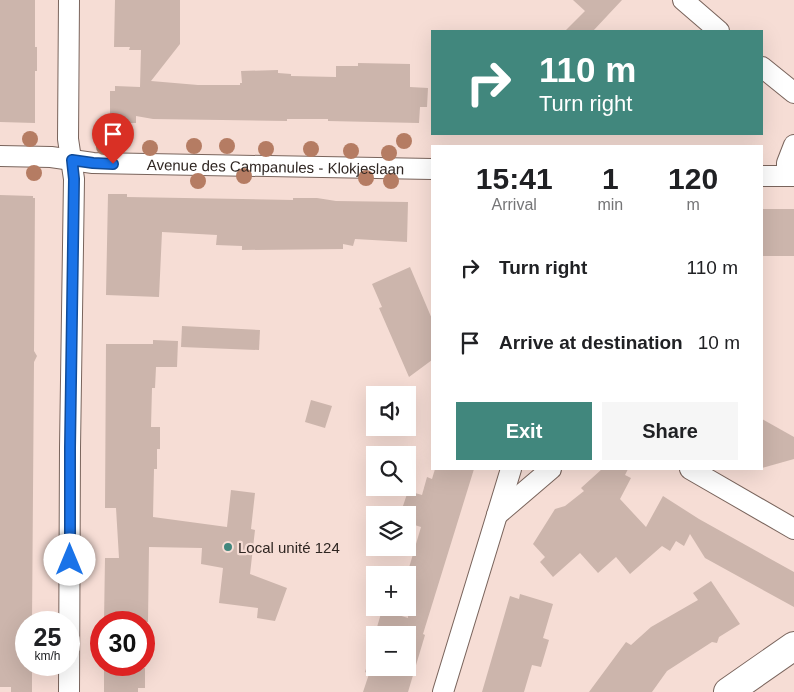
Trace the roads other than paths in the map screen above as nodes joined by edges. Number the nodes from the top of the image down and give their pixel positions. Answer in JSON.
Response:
{"nodes":[{"id":1,"x":69,"y":0,"type":"edge"},
{"id":2,"x":683,"y":0,"type":"edge"},
{"id":3,"x":718,"y":30,"type":"edge"},
{"id":4,"x":763,"y":68,"type":"edge"},
{"id":5,"x":794,"y":93,"type":"edge"},
{"id":6,"x":794,"y":145,"type":"edge"},
{"id":7,"x":0,"y":156,"type":"edge"},
{"id":8,"x":72,"y":160,"type":"junction"},
{"id":9,"x":431,"y":169,"type":"edge"},
{"id":10,"x":763,"y":176,"type":"edge"},
{"id":11,"x":790,"y":176,"type":"edge"},
{"id":12,"x":511,"y":470,"type":"edge"},
{"id":13,"x":550,"y":470,"type":"edge"},
{"id":14,"x":692,"y":470,"type":"edge"},
{"id":15,"x":497,"y":515,"type":"junction"},
{"id":16,"x":794,"y":529,"type":"edge"},
{"id":17,"x":794,"y":646,"type":"edge"},
{"id":18,"x":69,"y":692,"type":"edge"},
{"id":19,"x":443,"y":692,"type":"edge"},
{"id":20,"x":728,"y":692,"type":"edge"}],
"edges":[{"from":1,"to":8,"type":"street"},
{"from":2,"to":3,"type":"street"},
{"from":4,"to":5,"type":"street"},
{"from":6,"to":11,"type":"street"},
{"from":7,"to":8,"type":"street","name":"Avenue des Campanules - Klokjeslaan"},
{"from":8,"to":9,"type":"street","name":"Avenue des Campanules - Klokjeslaan"},
{"from":8,"to":18,"type":"street"},
{"from":10,"to":11,"type":"street"},
{"from":12,"to":15,"type":"street"},
{"from":13,"to":15,"type":"street"},
{"from":14,"to":16,"type":"street"},
{"from":15,"to":19,"type":"street"},
{"from":17,"to":20,"type":"street"}]}
